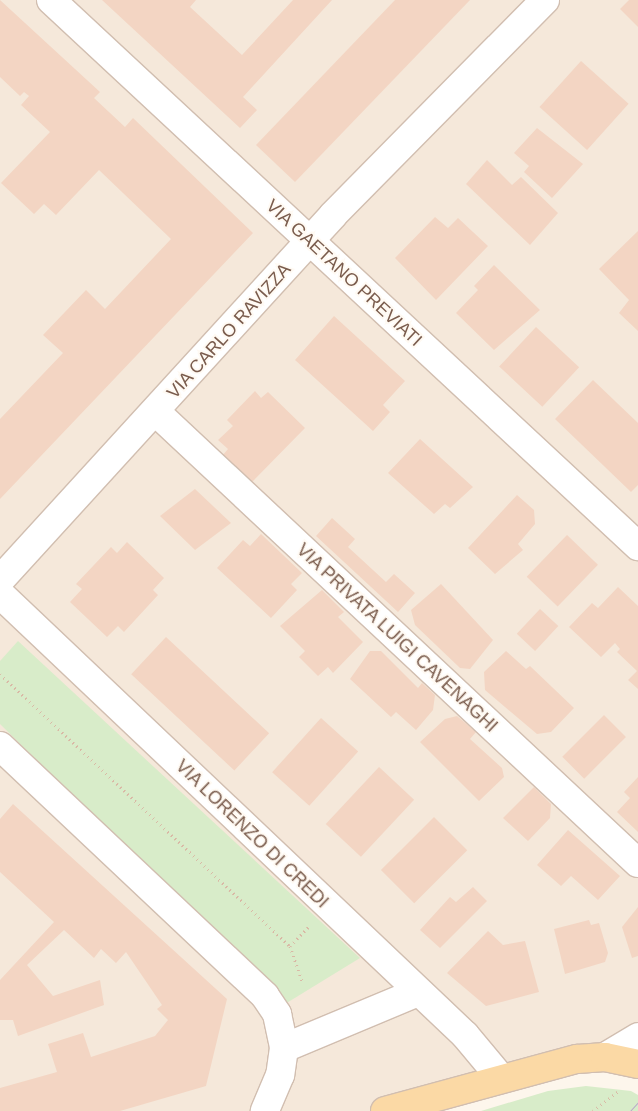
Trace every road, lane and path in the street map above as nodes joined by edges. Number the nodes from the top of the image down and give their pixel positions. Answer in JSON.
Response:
{"nodes":[{"id":1,"x":52,"y":0,"type":"edge"},
{"id":2,"x":545,"y":0,"type":"edge"},
{"id":3,"x":310,"y":240,"type":"junction"},
{"id":4,"x":156,"y":412,"type":"junction"},
{"id":5,"x":638,"y":546,"type":"edge"},
{"id":6,"x":0,"y":580,"type":"edge"},
{"id":7,"x":0,"y":594,"type":"edge"},
{"id":8,"x":0,"y":674,"type":"edge"},
{"id":9,"x":0,"y":746,"type":"edge"},
{"id":10,"x":638,"y":863,"type":"edge"},
{"id":11,"x":316,"y":918,"type":"dead end"},
{"id":12,"x":290,"y":946,"type":"junction"},
{"id":13,"x":302,"y":981,"type":"dead end"},
{"id":14,"x":418,"y":992,"type":"junction"},
{"id":15,"x":638,"y":1037,"type":"edge"},
{"id":16,"x":284,"y":1048,"type":"junction"},
{"id":17,"x":605,"y":1057,"type":"junction"},
{"id":18,"x":632,"y":1074,"type":"edge"},
{"id":19,"x":501,"y":1078,"type":"junction"},
{"id":20,"x":265,"y":1111,"type":"edge"},
{"id":21,"x":385,"y":1111,"type":"edge"},
{"id":22,"x":593,"y":1111,"type":"edge"}],
"edges":[{"from":1,"to":3,"type":"street","name":"VIA GAETANO PREVIATI"},
{"from":2,"to":3,"type":"street","name":"VIA CARLO RAVIZZA"},
{"from":3,"to":4,"type":"street","name":"VIA CARLO RAVIZZA"},
{"from":3,"to":5,"type":"street","name":"VIA GAETANO PREVIATI"},
{"from":4,"to":6,"type":"street","name":"VIA CARLO RAVIZZA"},
{"from":4,"to":10,"type":"street","name":"VIA PRIVATA LUIGI CAVENAGHI"},
{"from":7,"to":14,"type":"street","name":"VIA LORENZO DI CREDI"},
{"from":8,"to":12,"type":"path"},
{"from":9,"to":16,"type":"street"},
{"from":11,"to":12,"type":"path"},
{"from":12,"to":13,"type":"path"},
{"from":14,"to":16,"type":"street"},
{"from":14,"to":19,"type":"street","name":"VIA LORENZO DI CREDI"},
{"from":15,"to":17,"type":"street"},
{"from":16,"to":20,"type":"street"},
{"from":17,"to":18,"type":"main road"},
{"from":17,"to":19,"type":"main road"},
{"from":18,"to":22,"type":"path"},
{"from":19,"to":21,"type":"main road"}]}
